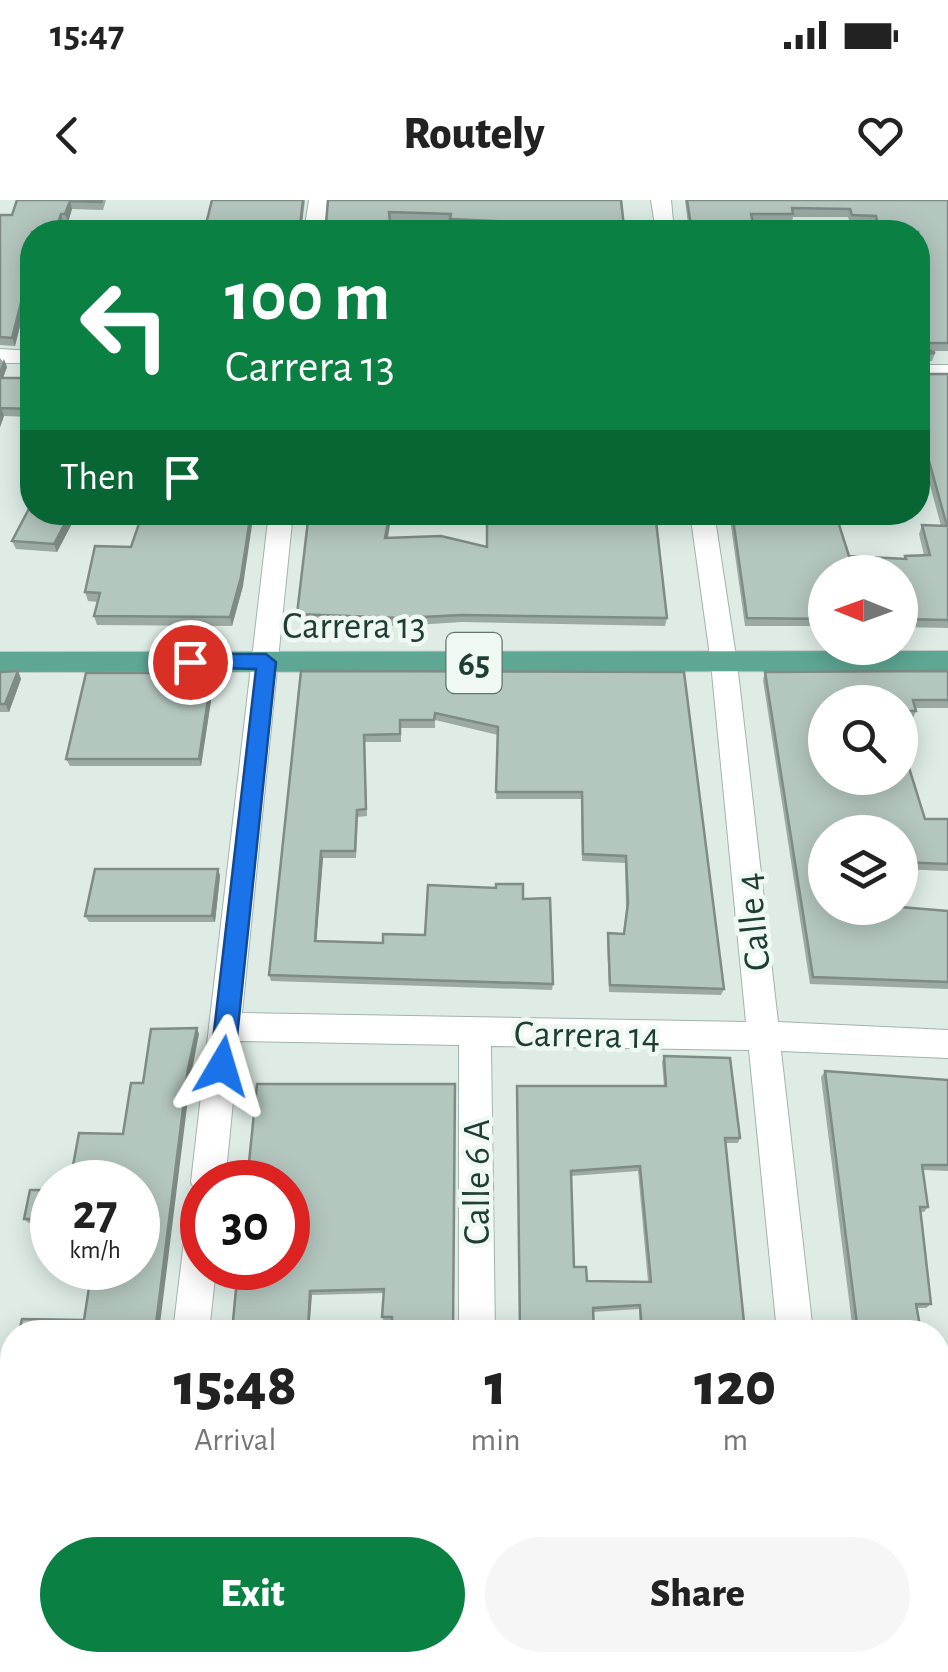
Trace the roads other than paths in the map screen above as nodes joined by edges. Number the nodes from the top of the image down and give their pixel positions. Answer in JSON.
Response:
{"nodes":[{"id":1,"x":280,"y":525,"type":"edge"},
{"id":2,"x":704,"y":525,"type":"edge"},
{"id":3,"x":948,"y":661,"type":"edge"},
{"id":4,"x":0,"y":662,"type":"edge"},
{"id":5,"x":266,"y":662,"type":"junction"},
{"id":6,"x":724,"y":664,"type":"junction"},
{"id":7,"x":226,"y":1027,"type":"junction"},
{"id":8,"x":475,"y":1032,"type":"junction"},
{"id":9,"x":764,"y":1036,"type":"junction"},
{"id":10,"x":948,"y":1044,"type":"edge"},
{"id":11,"x":211,"y":1160,"type":"edge"},
{"id":12,"x":196,"y":1290,"type":"edge"},
{"id":13,"x":192,"y":1320,"type":"edge"},
{"id":14,"x":477,"y":1320,"type":"edge"},
{"id":15,"x":794,"y":1320,"type":"edge"}],
"edges":[{"from":1,"to":5,"type":"street"},
{"from":2,"to":6,"type":"street","name":"Calle 4"},
{"from":3,"to":6,"type":"main road","name":"Carrera 13","number":"65"},
{"from":4,"to":5,"type":"main road","name":"Carrera 13","number":"65"},
{"from":5,"to":6,"type":"main road","name":"Carrera 13","number":"65"},
{"from":5,"to":7,"type":"street"},
{"from":6,"to":9,"type":"street","name":"Calle 4"},
{"from":7,"to":8,"type":"street","name":"Carrera 14"},
{"from":7,"to":11,"type":"street"},
{"from":8,"to":9,"type":"street","name":"Carrera 14"},
{"from":8,"to":14,"type":"street","name":"Calle 6 A"},
{"from":9,"to":10,"type":"street","name":"Carrera 14"},
{"from":9,"to":15,"type":"street","name":"Calle 4"},
{"from":12,"to":13,"type":"street"}]}
